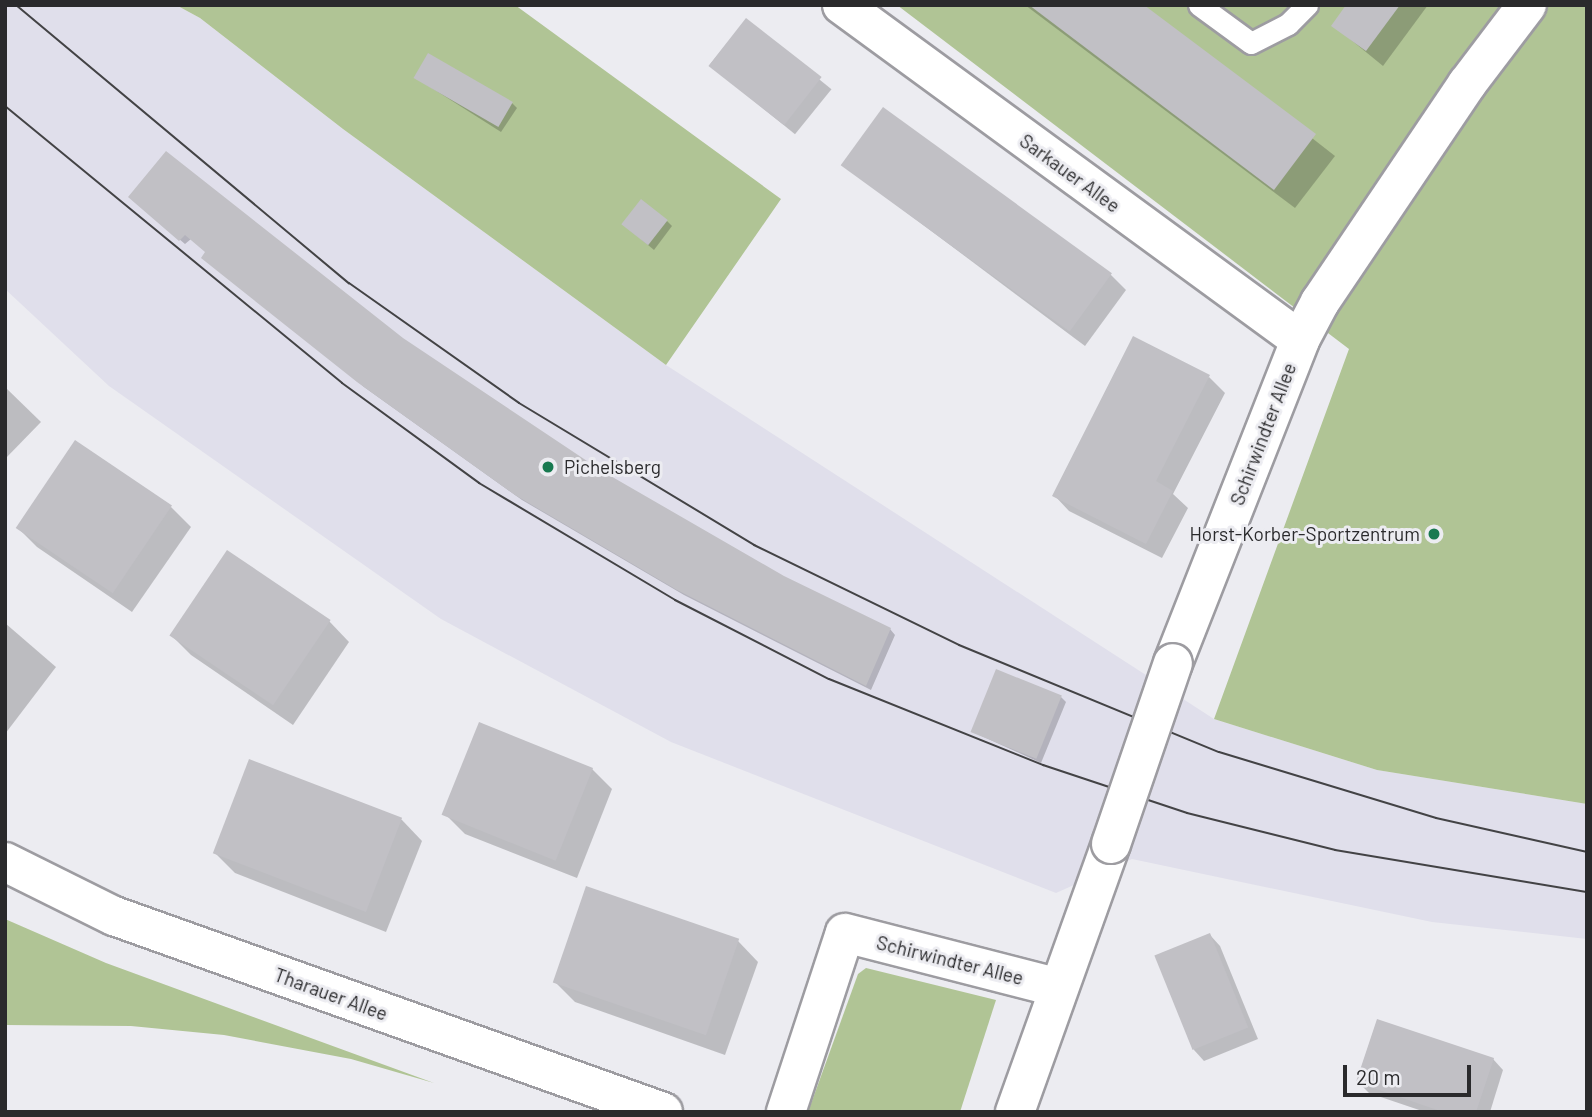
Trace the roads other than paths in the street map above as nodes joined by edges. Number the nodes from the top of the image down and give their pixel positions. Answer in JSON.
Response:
{"nodes":[{"id":1,"x":842,"y":5,"type":"edge"},
{"id":2,"x":1199,"y":5,"type":"edge"},
{"id":3,"x":1307,"y":5,"type":"edge"},
{"id":4,"x":1527,"y":5,"type":"edge"},
{"id":5,"x":1300,"y":340,"type":"junction"},
{"id":6,"x":5,"y":862,"type":"edge"},
{"id":7,"x":1056,"y":987,"type":"junction"},
{"id":8,"x":663,"y":1112,"type":"edge"},
{"id":9,"x":786,"y":1112,"type":"edge"},
{"id":10,"x":1015,"y":1112,"type":"edge"}],
"edges":[{"from":1,"to":5,"type":"street","name":"Sarkauer Allee"},
{"from":2,"to":3,"type":"lane"},
{"from":4,"to":5,"type":"street","name":"Schirwindter Allee"},
{"from":5,"to":7,"type":"street","name":"Schirwindter Allee","bridge":true},
{"from":6,"to":8,"type":"street","name":"Tharauer Allee"},
{"from":7,"to":9,"type":"street","name":"Schirwindter Allee"},
{"from":7,"to":10,"type":"street","name":"Schirwindter Allee"}]}
